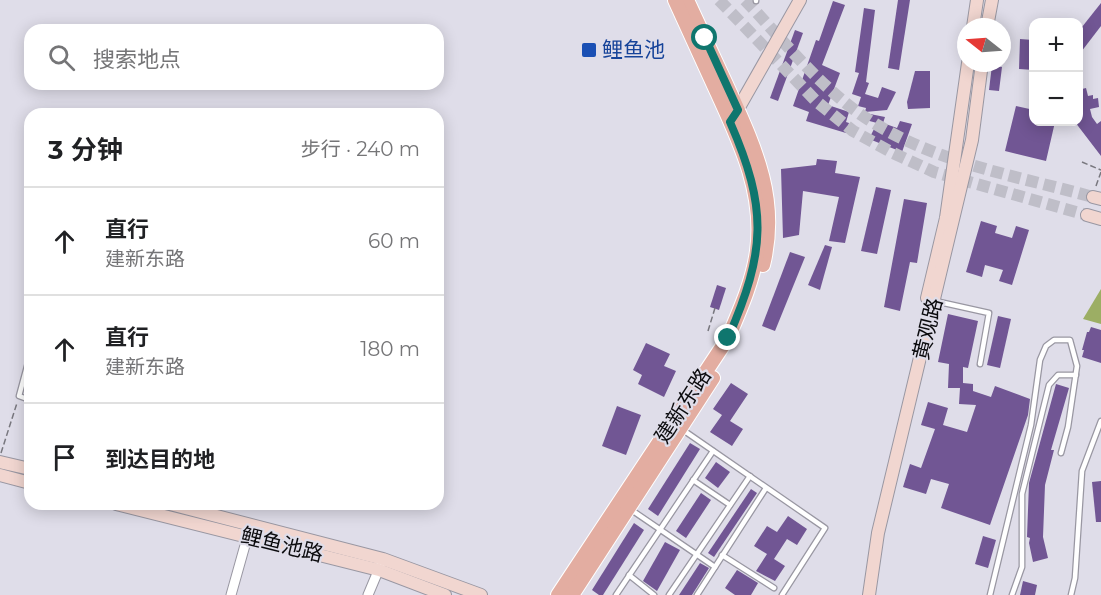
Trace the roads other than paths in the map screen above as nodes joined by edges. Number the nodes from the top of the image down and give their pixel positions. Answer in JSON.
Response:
{"nodes":[{"id":1,"x":675,"y":0,"type":"edge"},
{"id":2,"x":687,"y":0,"type":"edge"},
{"id":3,"x":800,"y":0,"type":"edge"},
{"id":4,"x":977,"y":0,"type":"edge"},
{"id":5,"x":992,"y":0,"type":"edge"},
{"id":6,"x":974,"y":18,"type":"edge"},
{"id":7,"x":986,"y":18,"type":"edge"},
{"id":8,"x":989,"y":18,"type":"edge"},
{"id":9,"x":967,"y":72,"type":"edge"},
{"id":10,"x":981,"y":72,"type":"edge"},
{"id":11,"x":738,"y":110,"type":"junction"},
{"id":12,"x":730,"y":122,"type":"junction"},
{"id":13,"x":1087,"y":215,"type":"tunnel mouth"},
{"id":14,"x":1101,"y":219,"type":"edge"},
{"id":15,"x":935,"y":301,"type":"junction"},
{"id":16,"x":980,"y":364,"type":"dead end"},
{"id":17,"x":1076,"y":375,"type":"junction"},
{"id":18,"x":24,"y":378,"type":"edge"},
{"id":19,"x":24,"y":398,"type":"edge"},
{"id":20,"x":1101,"y":421,"type":"edge"},
{"id":21,"x":681,"y":428,"type":"junction"},
{"id":22,"x":713,"y":451,"type":"junction"},
{"id":23,"x":1061,"y":453,"type":"dead end"},
{"id":24,"x":0,"y":462,"type":"edge"},
{"id":25,"x":24,"y":468,"type":"edge"},
{"id":26,"x":0,"y":475,"type":"edge"},
{"id":27,"x":750,"y":476,"type":"junction"},
{"id":28,"x":693,"y":480,"type":"junction"},
{"id":29,"x":24,"y":481,"type":"edge"},
{"id":30,"x":766,"y":488,"type":"junction"},
{"id":31,"x":730,"y":505,"type":"junction"},
{"id":32,"x":628,"y":508,"type":"junction"},
{"id":33,"x":147,"y":510,"type":"edge"},
{"id":34,"x":188,"y":510,"type":"edge"},
{"id":35,"x":249,"y":530,"type":"junction"},
{"id":36,"x":659,"y":530,"type":"junction"},
{"id":37,"x":697,"y":555,"type":"junction"},
{"id":38,"x":722,"y":555,"type":"junction"},
{"id":39,"x":381,"y":565,"type":"junction"},
{"id":40,"x":715,"y":567,"type":"junction"},
{"id":41,"x":629,"y":576,"type":"junction"},
{"id":42,"x":774,"y":588,"type":"dead end"},
{"id":43,"x":577,"y":593,"type":"edge"},
{"id":44,"x":231,"y":595,"type":"edge"},
{"id":45,"x":368,"y":595,"type":"edge"},
{"id":46,"x":445,"y":595,"type":"edge"},
{"id":47,"x":481,"y":595,"type":"edge"},
{"id":48,"x":558,"y":595,"type":"edge"},
{"id":49,"x":615,"y":595,"type":"edge"},
{"id":50,"x":654,"y":595,"type":"edge"},
{"id":51,"x":669,"y":595,"type":"edge"},
{"id":52,"x":698,"y":595,"type":"edge"},
{"id":53,"x":782,"y":595,"type":"edge"},
{"id":54,"x":862,"y":595,"type":"edge"},
{"id":55,"x":869,"y":595,"type":"edge"},
{"id":56,"x":990,"y":595,"type":"edge"},
{"id":57,"x":1012,"y":595,"type":"edge"},
{"id":58,"x":1071,"y":595,"type":"edge"}],
"edges":[{"from":1,"to":12,"type":"main road","name":"建新东路"},
{"from":2,"to":11,"type":"main road","name":"建新东路"},
{"from":3,"to":11,"type":"main road"},
{"from":4,"to":6,"type":"main road"},
{"from":4,"to":7,"type":"main road"},
{"from":5,"to":8,"type":"main road"},
{"from":9,"to":54,"type":"main road","name":"黄观路"},
{"from":10,"to":15,"type":"main road","name":"黄观路"},
{"from":11,"to":12,"type":"main road"},
{"from":11,"to":21,"type":"main road","name":"建新东路"},
{"from":12,"to":48,"type":"main road","name":"建新东路"},
{"from":13,"to":14,"type":"main road"},
{"from":15,"to":16,"type":"lane"},
{"from":15,"to":55,"type":"main road","name":"黄观路"},
{"from":17,"to":23,"type":"lane"},
{"from":17,"to":56,"type":"lane"},
{"from":17,"to":57,"type":"lane"},
{"from":18,"to":19,"type":"lane"},
{"from":20,"to":58,"type":"lane"},
{"from":21,"to":22,"type":"lane"},
{"from":21,"to":32,"type":"main road","name":"建新东路"},
{"from":22,"to":27,"type":"lane"},
{"from":22,"to":28,"type":"lane"},
{"from":24,"to":25,"type":"main road"},
{"from":26,"to":29,"type":"main road"},
{"from":27,"to":30,"type":"lane"},
{"from":27,"to":31,"type":"lane"},
{"from":28,"to":31,"type":"lane"},
{"from":28,"to":36,"type":"lane"},
{"from":30,"to":38,"type":"lane"},
{"from":30,"to":53,"type":"lane"},
{"from":31,"to":37,"type":"lane"},
{"from":32,"to":36,"type":"lane"},
{"from":32,"to":43,"type":"main road","name":"建新东路"},
{"from":33,"to":35,"type":"main road","name":"鲤鱼池路"},
{"from":34,"to":35,"type":"main road","name":"鲤鱼池路"},
{"from":35,"to":39,"type":"main road","name":"鲤鱼池路"},
{"from":35,"to":44,"type":"street"},
{"from":36,"to":37,"type":"lane"},
{"from":36,"to":41,"type":"lane"},
{"from":37,"to":40,"type":"lane"},
{"from":37,"to":51,"type":"lane"},
{"from":38,"to":40,"type":"lane"},
{"from":38,"to":42,"type":"lane"},
{"from":39,"to":45,"type":"street"},
{"from":39,"to":46,"type":"main road","name":"鲤鱼池路"},
{"from":39,"to":47,"type":"main road","name":"鲤鱼池路"},
{"from":40,"to":52,"type":"lane"},
{"from":41,"to":49,"type":"lane"},
{"from":41,"to":50,"type":"lane"}]}
